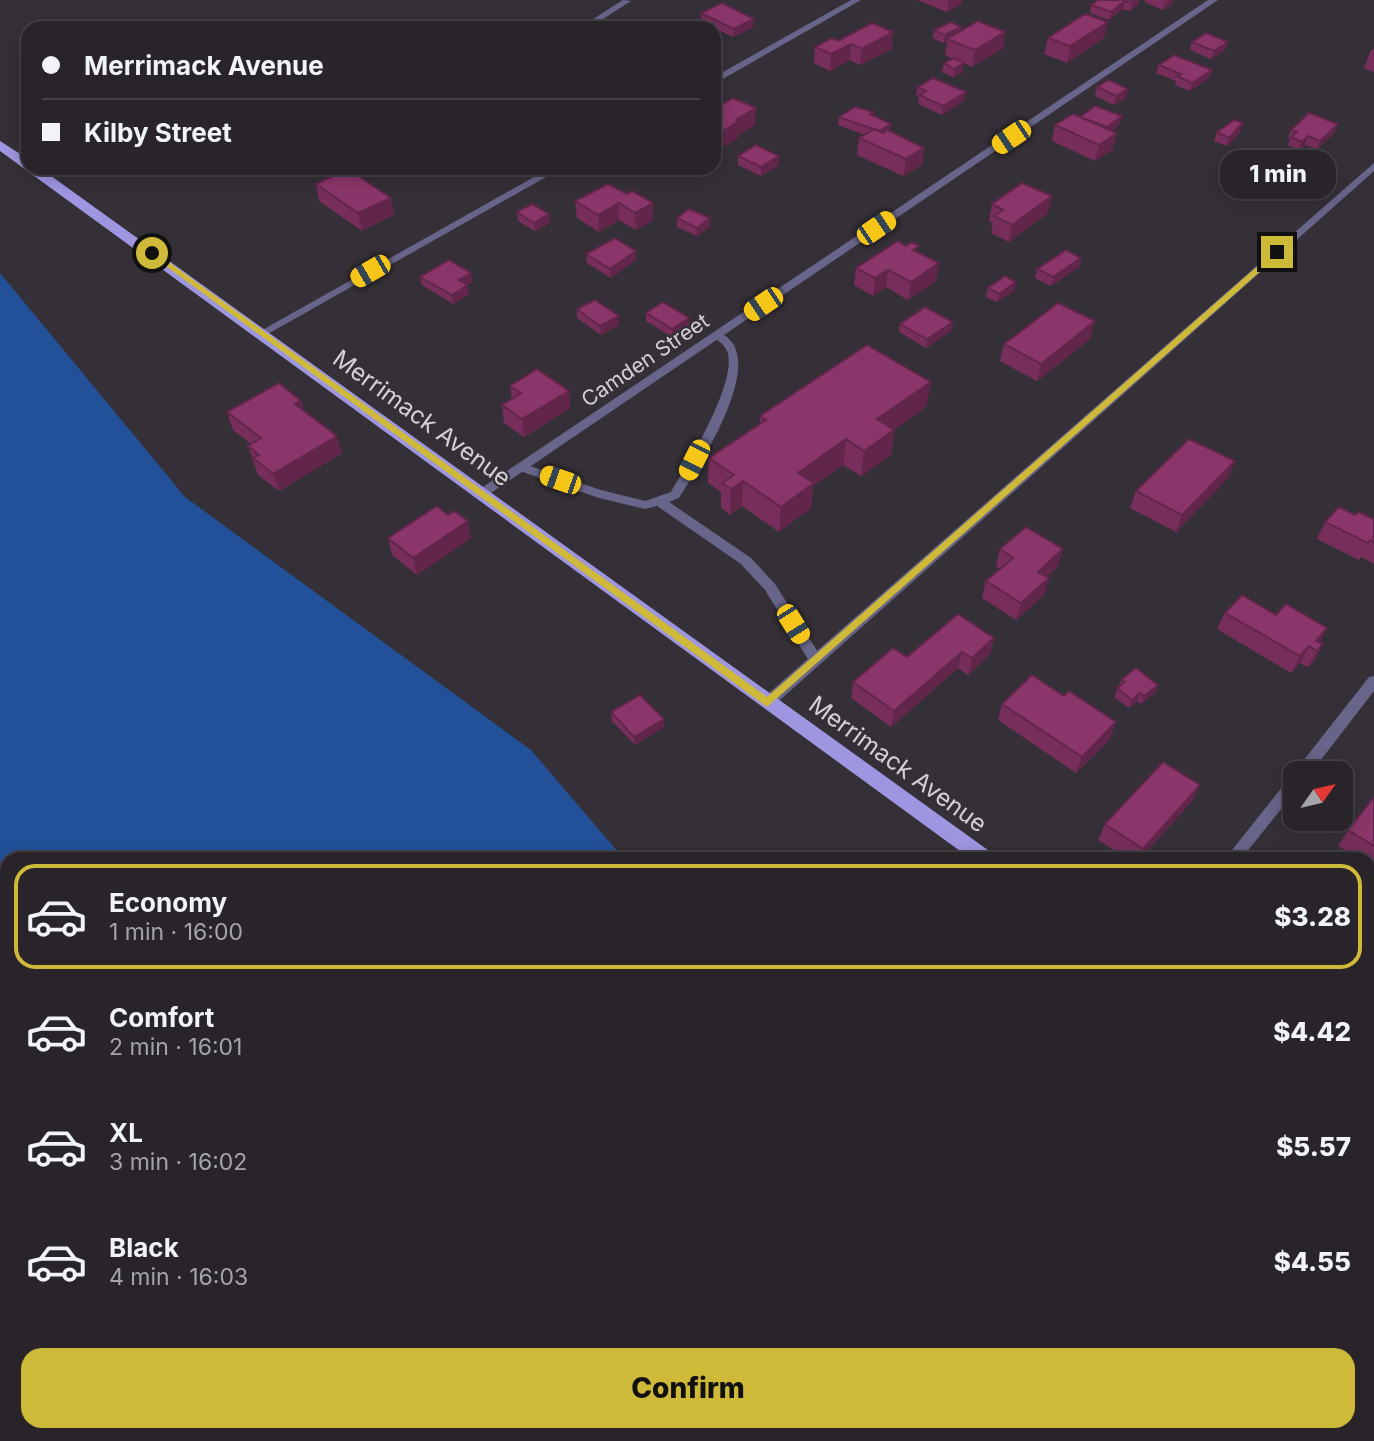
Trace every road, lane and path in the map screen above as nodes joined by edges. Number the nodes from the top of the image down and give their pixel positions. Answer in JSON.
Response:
{"nodes":[{"id":1,"x":857,"y":0,"type":"edge"},
{"id":2,"x":1214,"y":0,"type":"edge"},
{"id":3,"x":627,"y":1,"type":"edge"},
{"id":4,"x":594,"y":21,"type":"edge"},
{"id":5,"x":721,"y":77,"type":"edge"},
{"id":6,"x":0,"y":145,"type":"edge"},
{"id":7,"x":21,"y":160,"type":"edge"},
{"id":8,"x":1374,"y":166,"type":"edge"},
{"id":9,"x":41,"y":175,"type":"edge"},
{"id":10,"x":544,"y":175,"type":"edge"},
{"id":11,"x":262,"y":333,"type":"junction"},
{"id":12,"x":718,"y":335,"type":"junction"},
{"id":13,"x":521,"y":467,"type":"junction"},
{"id":14,"x":481,"y":494,"type":"junction"},
{"id":15,"x":659,"y":501,"type":"junction"},
{"id":16,"x":816,"y":660,"type":"junction"},
{"id":17,"x":1374,"y":681,"type":"edge"},
{"id":18,"x":767,"y":703,"type":"junction"},
{"id":19,"x":1311,"y":761,"type":"edge"},
{"id":20,"x":1283,"y":796,"type":"edge"},
{"id":21,"x":975,"y":852,"type":"edge"},
{"id":22,"x":1238,"y":852,"type":"edge"}],
"edges":[{"from":1,"to":5,"type":"street"},
{"from":2,"to":12,"type":"street","name":"Camden Street"},
{"from":3,"to":4,"type":"street"},
{"from":6,"to":7,"type":"main road","name":"Merrimack Avenue"},
{"from":8,"to":16,"type":"street"},
{"from":9,"to":11,"type":"main road","name":"Merrimack Avenue"},
{"from":10,"to":11,"type":"street"},
{"from":11,"to":14,"type":"main road","name":"Merrimack Avenue"},
{"from":12,"to":13,"type":"street","name":"Camden Street"},
{"from":12,"to":15,"type":"street"},
{"from":13,"to":14,"type":"street","name":"Camden Street"},
{"from":13,"to":15,"type":"street"},
{"from":14,"to":18,"type":"main road","name":"Merrimack Avenue"},
{"from":15,"to":16,"type":"street"},
{"from":16,"to":18,"type":"street"},
{"from":17,"to":19,"type":"street"},
{"from":18,"to":21,"type":"main road","name":"Merrimack Avenue"},
{"from":20,"to":22,"type":"street"}]}
